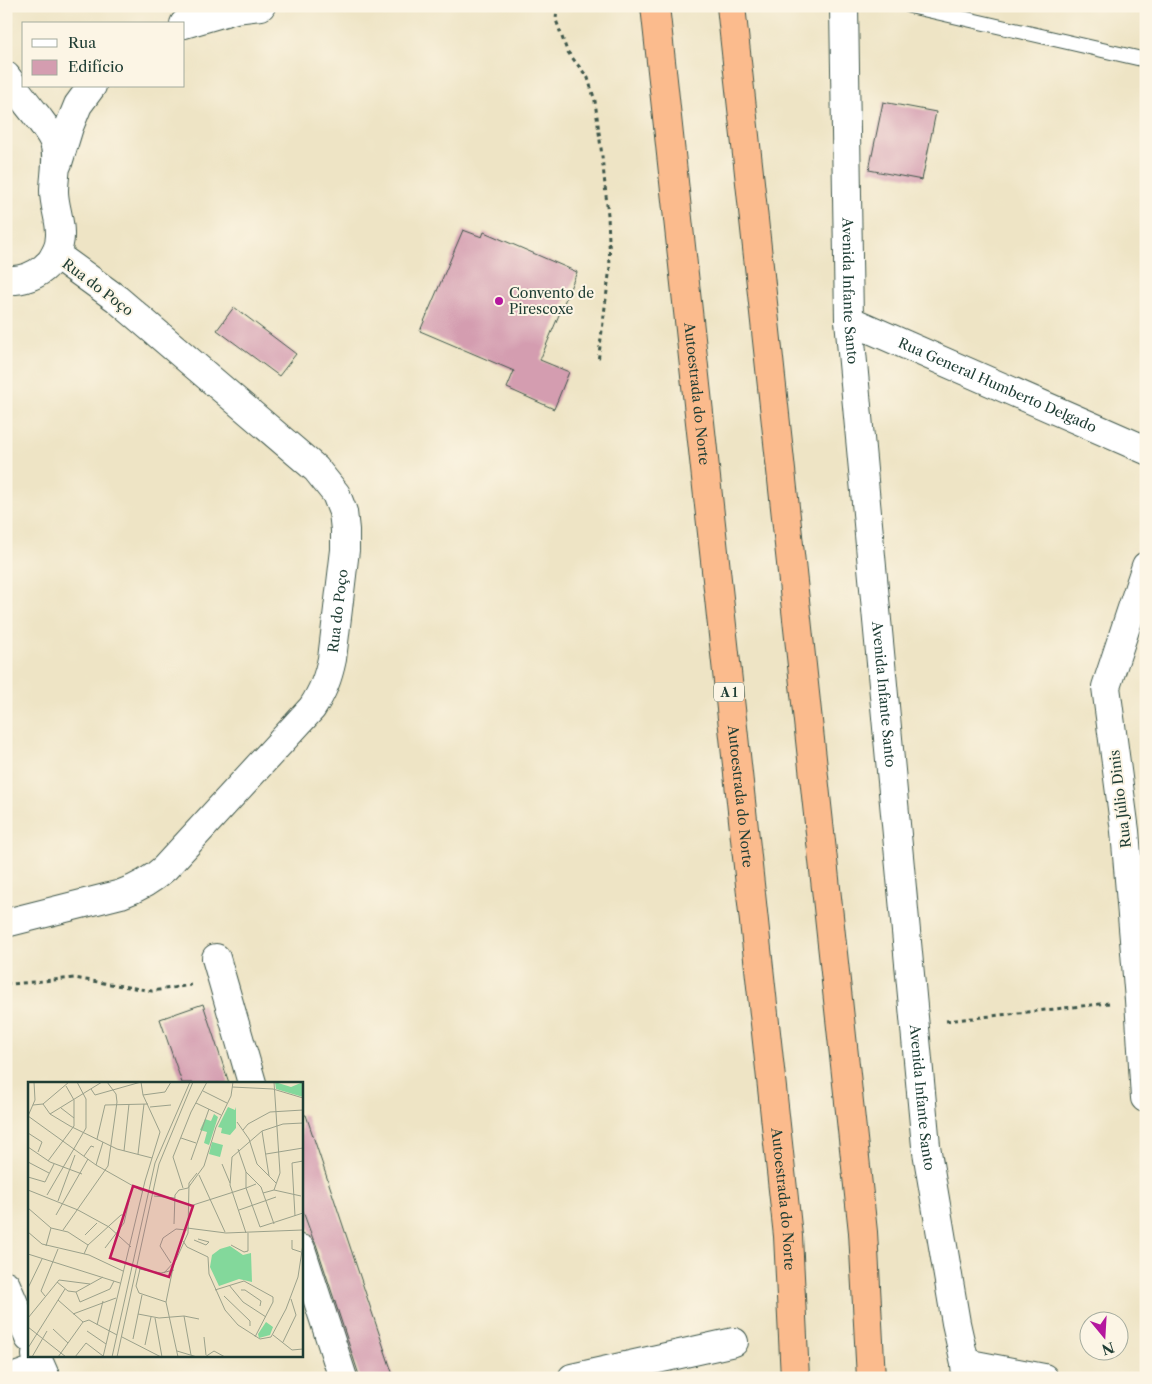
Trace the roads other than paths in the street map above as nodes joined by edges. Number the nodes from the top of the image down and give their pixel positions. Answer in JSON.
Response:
{"nodes":[{"id":1,"x":261,"y":6,"type":"edge"},
{"id":2,"x":655,"y":6,"type":"edge"},
{"id":3,"x":731,"y":6,"type":"edge"},
{"id":4,"x":844,"y":6,"type":"edge"},
{"id":5,"x":910,"y":6,"type":"edge"},
{"id":6,"x":185,"y":24,"type":"edge"},
{"id":7,"x":1146,"y":60,"type":"edge"},
{"id":8,"x":91,"y":88,"type":"edge"},
{"id":9,"x":16,"y":93,"type":"edge"},
{"id":10,"x":54,"y":174,"type":"junction"},
{"id":11,"x":55,"y":254,"type":"junction"},
{"id":12,"x":6,"y":280,"type":"edge"},
{"id":13,"x":849,"y":320,"type":"junction"},
{"id":14,"x":1146,"y":450,"type":"edge"},
{"id":15,"x":1146,"y":566,"type":"edge"},
{"id":16,"x":1135,"y":830,"type":"edge"},
{"id":17,"x":6,"y":922,"type":"edge"},
{"id":18,"x":219,"y":969,"type":"road end"},
{"id":19,"x":252,"y":1082,"type":"edge"},
{"id":20,"x":1146,"y":1098,"type":"edge"},
{"id":21,"x":302,"y":1252,"type":"edge"},
{"id":22,"x":6,"y":1285,"type":"edge"},
{"id":23,"x":28,"y":1336,"type":"edge"},
{"id":24,"x":734,"y":1342,"type":"dead end"},
{"id":25,"x":41,"y":1367,"type":"edge"},
{"id":26,"x":965,"y":1370,"type":"edge"},
{"id":27,"x":341,"y":1377,"type":"edge"},
{"id":28,"x":12,"y":1378,"type":"edge"},
{"id":29,"x":572,"y":1378,"type":"edge"},
{"id":30,"x":795,"y":1378,"type":"edge"},
{"id":31,"x":871,"y":1378,"type":"edge"},
{"id":32,"x":1044,"y":1378,"type":"edge"}],
"edges":[{"from":1,"to":6,"type":"street"},
{"from":2,"to":30,"type":"highway","name":"Autoestrada do Norte","number":"A 1"},
{"from":3,"to":31,"type":"highway"},
{"from":4,"to":13,"type":"street","name":"Avenida Infante Santo"},
{"from":5,"to":7,"type":"lane"},
{"from":8,"to":10,"type":"street"},
{"from":9,"to":10,"type":"street"},
{"from":10,"to":11,"type":"street"},
{"from":11,"to":12,"type":"street"},
{"from":11,"to":17,"type":"street","name":"Rua do Poço"},
{"from":13,"to":14,"type":"street","name":"Rua General Humberto Delgado"},
{"from":13,"to":26,"type":"street","name":"Avenida Infante Santo"},
{"from":15,"to":16,"type":"street","name":"Rua Júlio Dinis"},
{"from":16,"to":20,"type":"street","name":"Rua Júlio Dinis"},
{"from":18,"to":19,"type":"street"},
{"from":21,"to":27,"type":"street"},
{"from":22,"to":23,"type":"street"},
{"from":24,"to":29,"type":"street"},
{"from":25,"to":28,"type":"street"},
{"from":26,"to":32,"type":"street"}]}
